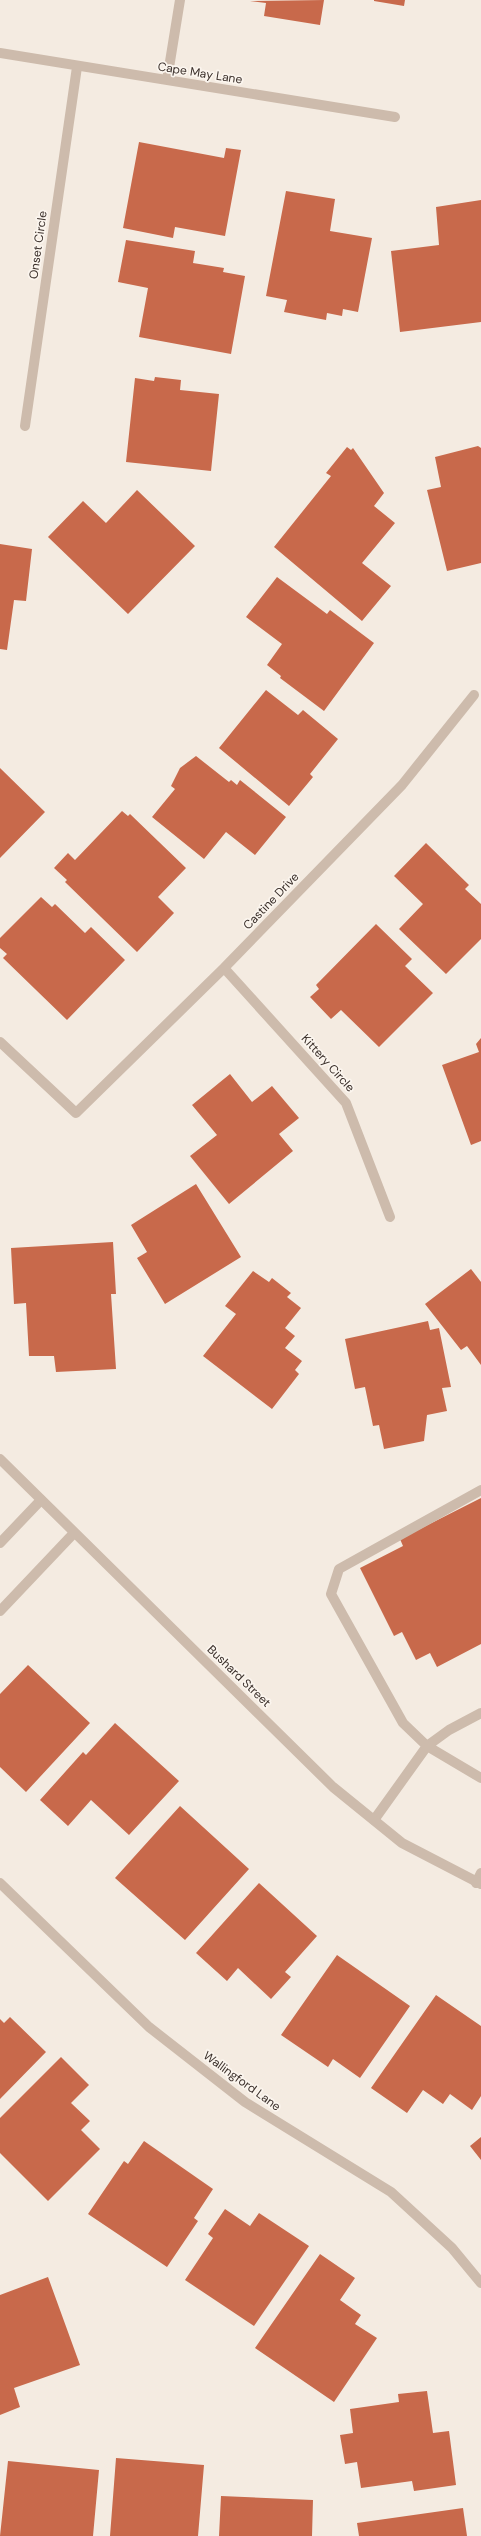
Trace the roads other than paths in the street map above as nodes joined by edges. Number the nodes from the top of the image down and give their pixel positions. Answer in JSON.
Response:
{"nodes":[{"id":1,"x":180,"y":0,"type":"edge"},
{"id":2,"x":0,"y":54,"type":"edge"},
{"id":3,"x":77,"y":67,"type":"junction"},
{"id":4,"x":167,"y":80,"type":"junction"},
{"id":5,"x":395,"y":117,"type":"dead end"},
{"id":6,"x":25,"y":426,"type":"dead end"},
{"id":7,"x":474,"y":695,"type":"dead end"},
{"id":8,"x":224,"y":968,"type":"junction"},
{"id":9,"x":0,"y":1042,"type":"edge"},
{"id":10,"x":390,"y":1217,"type":"dead end"},
{"id":11,"x":0,"y":1459,"type":"edge"},
{"id":12,"x":481,"y":1490,"type":"edge"},
{"id":13,"x":41,"y":1500,"type":"junction"},
{"id":14,"x":74,"y":1533,"type":"junction"},
{"id":15,"x":0,"y":1543,"type":"edge"},
{"id":16,"x":0,"y":1611,"type":"edge"},
{"id":17,"x":481,"y":1713,"type":"edge"},
{"id":18,"x":427,"y":1746,"type":"junction"},
{"id":19,"x":481,"y":1778,"type":"edge"},
{"id":20,"x":374,"y":1820,"type":"junction"},
{"id":21,"x":479,"y":1880,"type":"edge"},
{"id":22,"x":0,"y":1883,"type":"edge"},
{"id":23,"x":481,"y":2283,"type":"edge"}],
"edges":[{"from":1,"to":4,"type":"street"},
{"from":2,"to":3,"type":"street","name":"Cape May Lane"},
{"from":3,"to":4,"type":"street","name":"Cape May Lane"},
{"from":3,"to":6,"type":"street","name":"Onset Circle"},
{"from":4,"to":5,"type":"street","name":"Cape May Lane"},
{"from":7,"to":8,"type":"street","name":"Castine Drive"},
{"from":8,"to":9,"type":"street","name":"Castine Drive"},
{"from":8,"to":10,"type":"street","name":"Kittery Circle"},
{"from":11,"to":13,"type":"street","name":"Bushard Street"},
{"from":12,"to":18,"type":"street"},
{"from":13,"to":14,"type":"street","name":"Bushard Street"},
{"from":13,"to":15,"type":"street"},
{"from":14,"to":16,"type":"street"},
{"from":14,"to":20,"type":"street","name":"Bushard Street"},
{"from":17,"to":18,"type":"street"},
{"from":18,"to":19,"type":"street"},
{"from":18,"to":20,"type":"street"},
{"from":20,"to":21,"type":"street","name":"Bushard Street"},
{"from":22,"to":23,"type":"street","name":"Wallingford Lane"}]}
